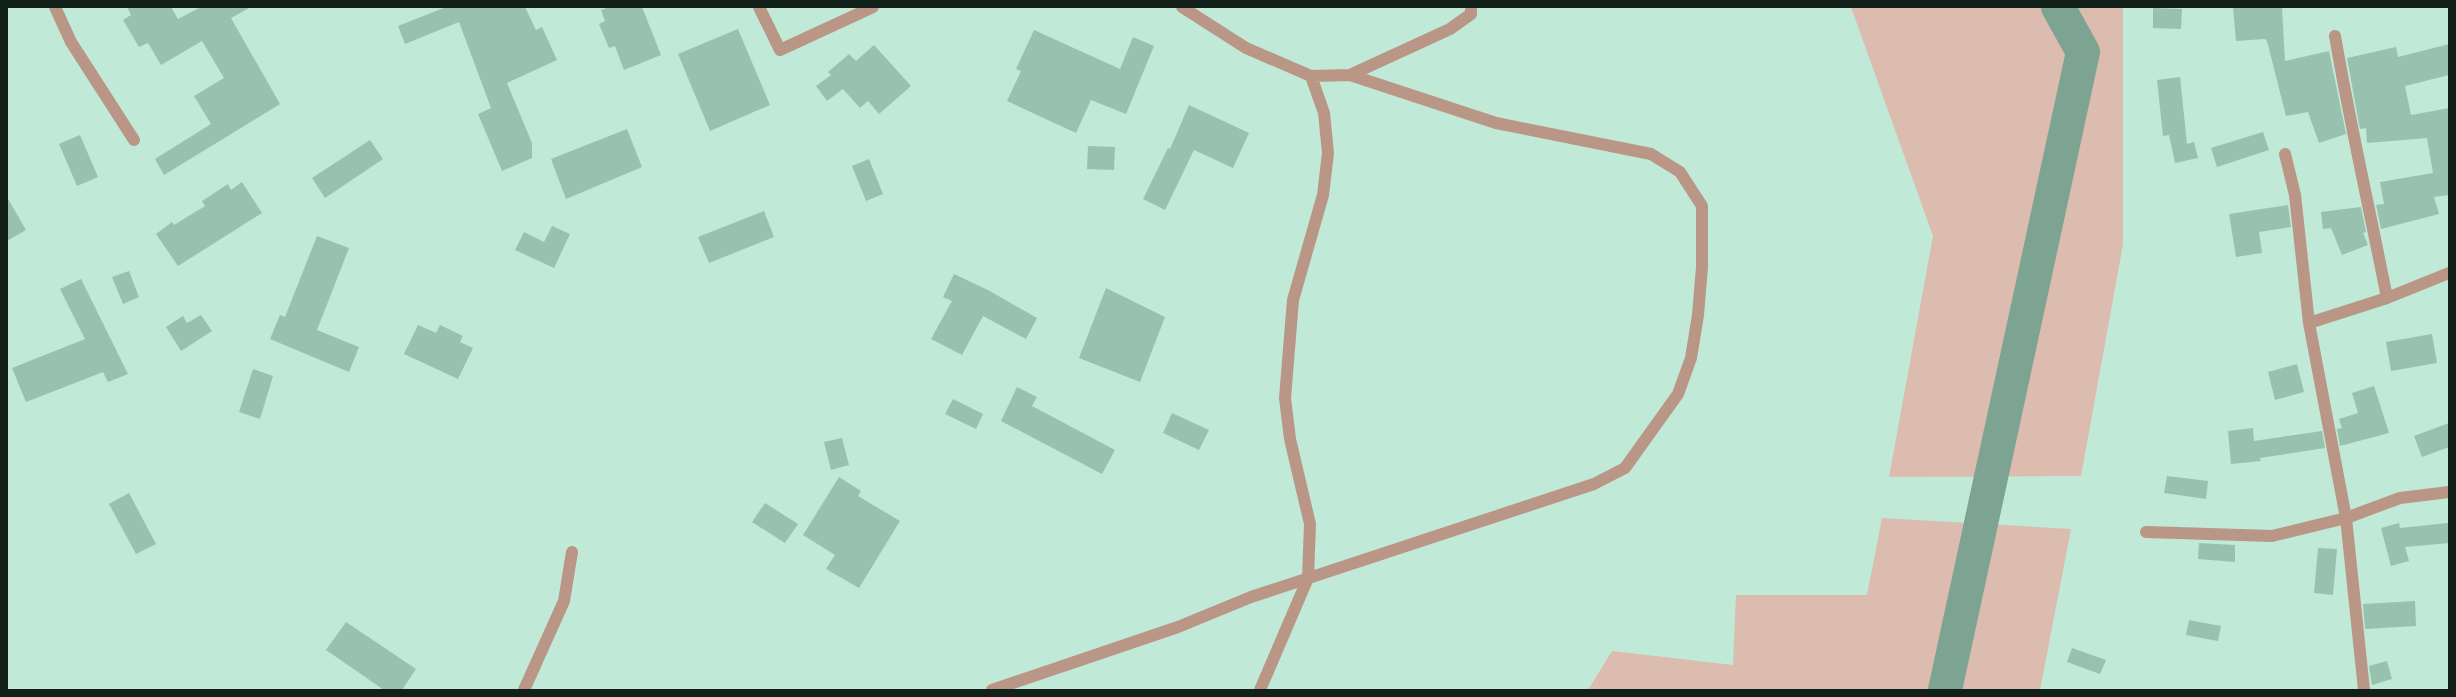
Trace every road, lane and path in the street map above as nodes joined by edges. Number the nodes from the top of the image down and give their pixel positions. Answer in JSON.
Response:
{"nodes":[{"id":1,"x":55,"y":7,"type":"edge"},
{"id":2,"x":759,"y":7,"type":"edge"},
{"id":3,"x":873,"y":7,"type":"edge"},
{"id":4,"x":1182,"y":7,"type":"edge"},
{"id":5,"x":1470,"y":7,"type":"edge"},
{"id":6,"x":2335,"y":36,"type":"dead end"},
{"id":7,"x":1350,"y":75,"type":"junction"},
{"id":8,"x":1311,"y":76,"type":"junction"},
{"id":9,"x":134,"y":140,"type":"dead end"},
{"id":10,"x":2285,"y":154,"type":"dead end"},
{"id":11,"x":2449,"y":272,"type":"edge"},
{"id":12,"x":2387,"y":298,"type":"junction"},
{"id":13,"x":2310,"y":323,"type":"junction"},
{"id":14,"x":2449,"y":492,"type":"edge"},
{"id":15,"x":2346,"y":518,"type":"junction"},
{"id":16,"x":2146,"y":532,"type":"dead end"},
{"id":17,"x":572,"y":552,"type":"dead end"},
{"id":18,"x":1308,"y":578,"type":"junction"},
{"id":19,"x":524,"y":690,"type":"edge"},
{"id":20,"x":992,"y":690,"type":"edge"},
{"id":21,"x":1260,"y":690,"type":"edge"},
{"id":22,"x":2364,"y":690,"type":"edge"}],
"edges":[{"from":1,"to":9,"type":"street"},
{"from":2,"to":3,"type":"street"},
{"from":4,"to":8,"type":"street"},
{"from":5,"to":7,"type":"street"},
{"from":6,"to":12,"type":"street"},
{"from":7,"to":8,"type":"street"},
{"from":7,"to":18,"type":"street"},
{"from":8,"to":18,"type":"street"},
{"from":10,"to":13,"type":"street"},
{"from":11,"to":12,"type":"street"},
{"from":12,"to":13,"type":"street"},
{"from":13,"to":15,"type":"street"},
{"from":14,"to":15,"type":"street"},
{"from":15,"to":16,"type":"street"},
{"from":15,"to":22,"type":"street"},
{"from":17,"to":19,"type":"street"},
{"from":18,"to":20,"type":"street"},
{"from":18,"to":21,"type":"street"}]}
